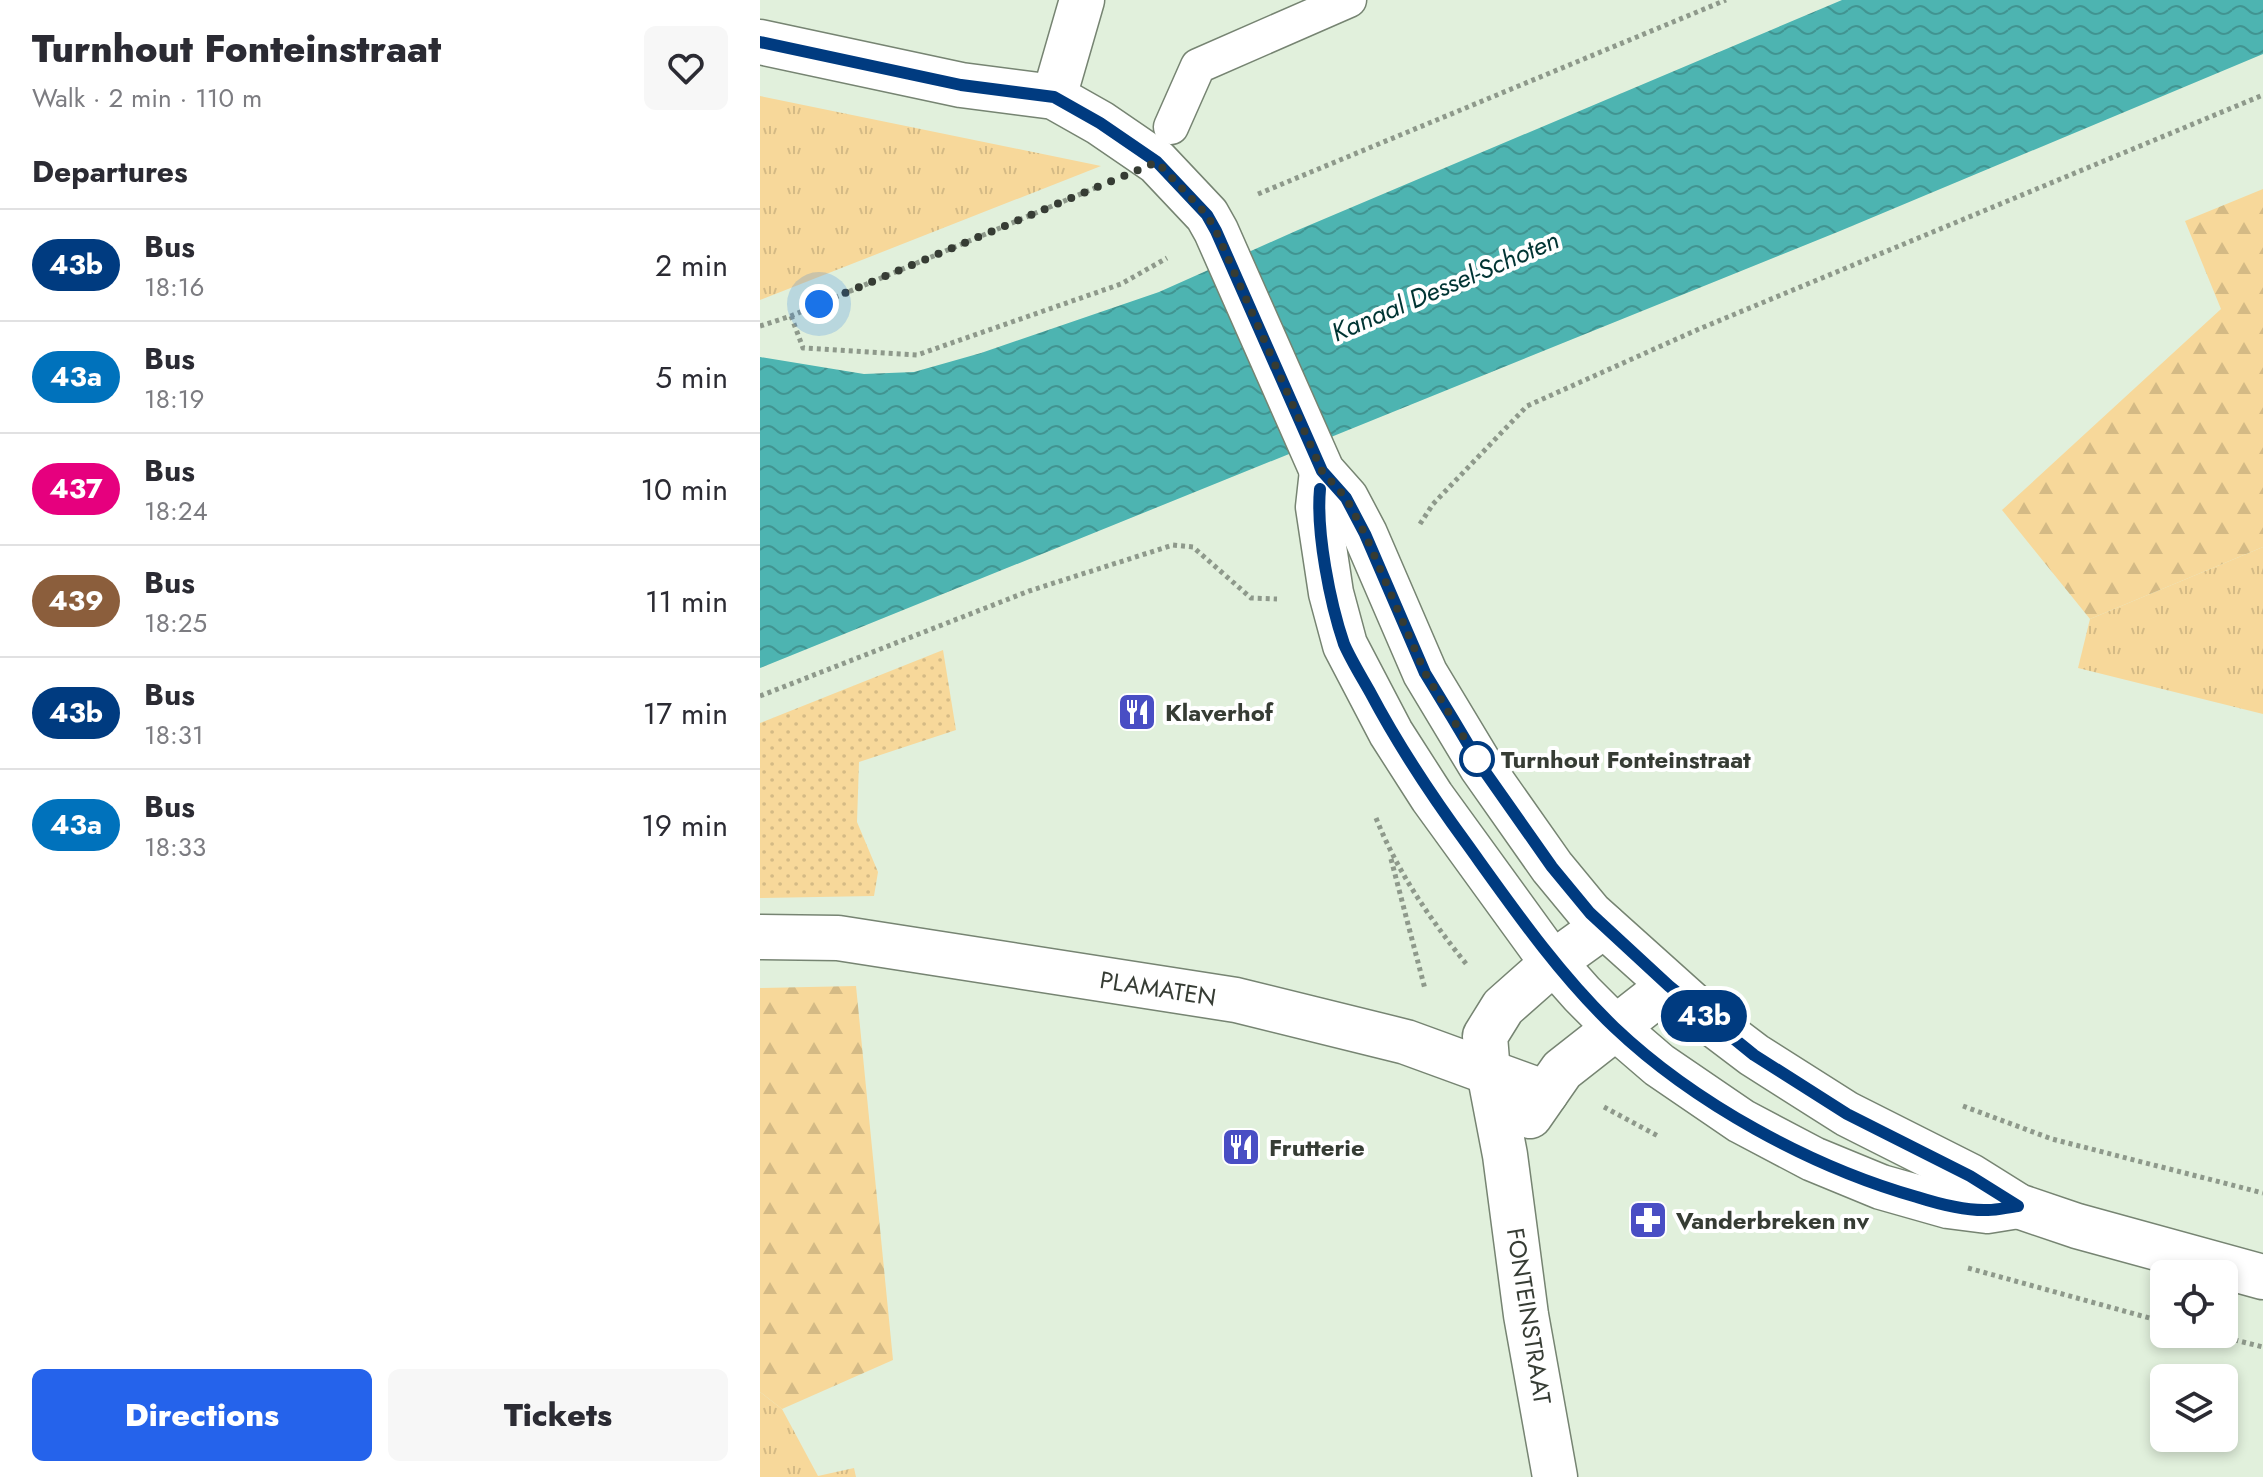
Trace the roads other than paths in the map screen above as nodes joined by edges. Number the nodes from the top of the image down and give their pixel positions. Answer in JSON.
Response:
{"nodes":[{"id":1,"x":1082,"y":0,"type":"edge"},
{"id":2,"x":1349,"y":0,"type":"edge"},
{"id":3,"x":760,"y":42,"type":"edge"},
{"id":4,"x":1054,"y":97,"type":"junction"},
{"id":5,"x":1164,"y":144,"type":"junction"},
{"id":6,"x":1318,"y":461,"type":"junction"},
{"id":7,"x":1604,"y":926,"type":"junction"},
{"id":8,"x":760,"y":937,"type":"edge"},
{"id":9,"x":1554,"y":962,"type":"junction"},
{"id":10,"x":1669,"y":986,"type":"junction"},
{"id":11,"x":1616,"y":1028,"type":"junction"},
{"id":12,"x":1489,"y":1073,"type":"junction"},
{"id":13,"x":1546,"y":1093,"type":"junction"},
{"id":14,"x":1505,"y":1155,"type":"junction"},
{"id":15,"x":2018,"y":1206,"type":"junction"},
{"id":16,"x":2263,"y":1277,"type":"edge"},
{"id":17,"x":1555,"y":1477,"type":"edge"}],
"edges":[{"from":1,"to":4,"type":"street"},
{"from":2,"to":5,"type":"lane"},
{"from":3,"to":4,"type":"street"},
{"from":4,"to":5,"type":"street"},
{"from":5,"to":6,"type":"street"},
{"from":6,"to":7,"type":"street"},
{"from":6,"to":9,"type":"street"},
{"from":7,"to":9,"type":"street","name":"FONTEINSTRAAT"},
{"from":7,"to":10,"type":"street"},
{"from":8,"to":12,"type":"street","name":"PLAMATEN"},
{"from":9,"to":11,"type":"street"},
{"from":9,"to":12,"type":"street","name":"FONTEINSTRAAT"},
{"from":10,"to":11,"type":"street"},
{"from":10,"to":15,"type":"street"},
{"from":11,"to":13,"type":"street"},
{"from":11,"to":15,"type":"street"},
{"from":12,"to":13,"type":"street","name":"PLAMATEN"},
{"from":12,"to":14,"type":"street","name":"FONTEINSTRAAT"},
{"from":13,"to":14,"type":"street"},
{"from":14,"to":17,"type":"street","name":"FONTEINSTRAAT"},
{"from":15,"to":16,"type":"street"}]}
